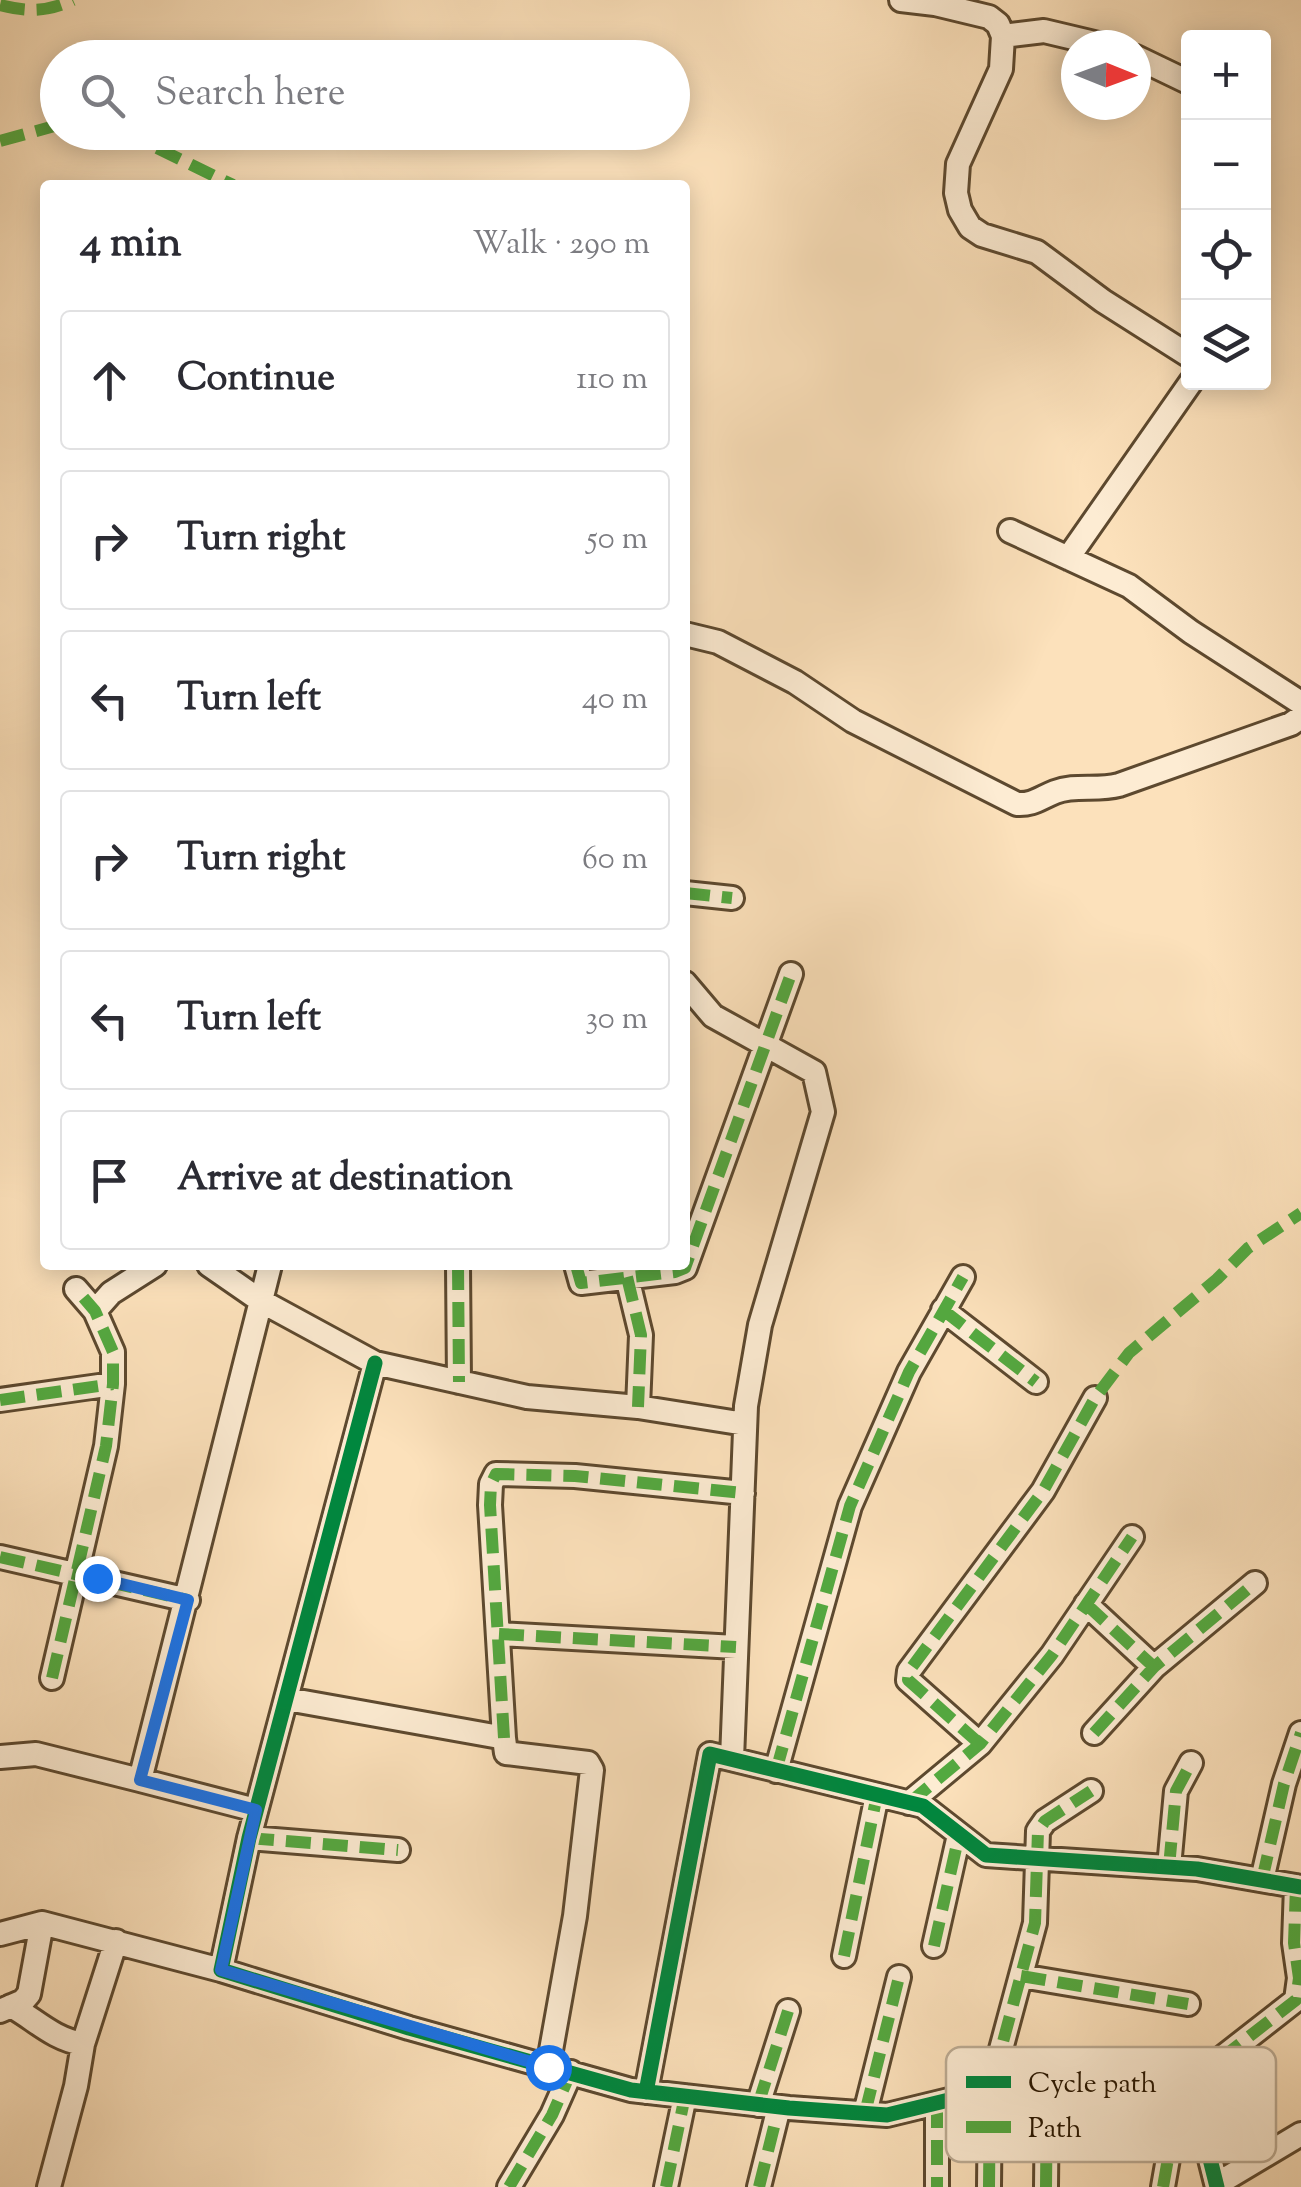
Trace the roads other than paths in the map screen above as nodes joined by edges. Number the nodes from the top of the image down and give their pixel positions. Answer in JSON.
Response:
{"nodes":[{"id":1,"x":902,"y":0,"type":"edge"},
{"id":2,"x":1061,"y":35,"type":"edge"},
{"id":3,"x":1003,"y":36,"type":"junction"},
{"id":4,"x":1151,"y":64,"type":"edge"},
{"id":5,"x":1181,"y":79,"type":"edge"},
{"id":6,"x":1181,"y":351,"type":"edge"},
{"id":7,"x":1185,"y":390,"type":"edge"},
{"id":8,"x":1010,"y":531,"type":"dead end"},
{"id":9,"x":1068,"y":558,"type":"junction"},
{"id":10,"x":690,"y":635,"type":"edge"},
{"id":11,"x":1301,"y":703,"type":"edge"},
{"id":12,"x":1301,"y":718,"type":"edge"},
{"id":13,"x":690,"y":894,"type":"edge"},
{"id":14,"x":732,"y":898,"type":"dead end"},
{"id":15,"x":791,"y":974,"type":"dead end"},
{"id":16,"x":690,"y":989,"type":"edge"},
{"id":17,"x":766,"y":1045,"type":"junction"},
{"id":18,"x":690,"y":1254,"type":"edge"},
{"id":19,"x":146,"y":1270,"type":"edge"},
{"id":20,"x":216,"y":1270,"type":"edge"},
{"id":21,"x":269,"y":1270,"type":"edge"},
{"id":22,"x":458,"y":1270,"type":"edge"},
{"id":23,"x":576,"y":1270,"type":"edge"},
{"id":24,"x":680,"y":1270,"type":"edge"},
{"id":25,"x":963,"y":1277,"type":"dead end"},
{"id":26,"x":628,"y":1278,"type":"junction"},
{"id":27,"x":76,"y":1289,"type":"dead end"},
{"id":28,"x":261,"y":1300,"type":"junction"},
{"id":29,"x":95,"y":1310,"type":"junction"},
{"id":30,"x":943,"y":1310,"type":"junction"},
{"id":31,"x":375,"y":1362,"type":"junction"},
{"id":32,"x":459,"y":1382,"type":"junction"},
{"id":33,"x":1036,"y":1382,"type":"dead end"},
{"id":34,"x":113,"y":1384,"type":"junction"},
{"id":35,"x":1096,"y":1398,"type":"dead end"},
{"id":36,"x":0,"y":1400,"type":"edge"},
{"id":37,"x":638,"y":1407,"type":"junction"},
{"id":38,"x":745,"y":1424,"type":"junction"},
{"id":39,"x":743,"y":1493,"type":"junction"},
{"id":40,"x":1132,"y":1538,"type":"dead end"},
{"id":41,"x":0,"y":1557,"type":"edge"},
{"id":42,"x":76,"y":1572,"type":"junction"},
{"id":43,"x":1255,"y":1583,"type":"dead end"},
{"id":44,"x":188,"y":1600,"type":"junction"},
{"id":45,"x":1086,"y":1604,"type":"junction"},
{"id":46,"x":499,"y":1634,"type":"junction"},
{"id":47,"x":736,"y":1647,"type":"junction"},
{"id":48,"x":1154,"y":1667,"type":"junction"},
{"id":49,"x":52,"y":1678,"type":"dead end"},
{"id":50,"x":287,"y":1699,"type":"junction"},
{"id":51,"x":1301,"y":1733,"type":"edge"},
{"id":52,"x":1094,"y":1734,"type":"dead end"},
{"id":53,"x":504,"y":1738,"type":"junction"},
{"id":54,"x":980,"y":1744,"type":"junction"},
{"id":55,"x":0,"y":1757,"type":"edge"},
{"id":56,"x":732,"y":1759,"type":"junction"},
{"id":57,"x":1191,"y":1763,"type":"dead end"},
{"id":58,"x":776,"y":1771,"type":"junction"},
{"id":59,"x":140,"y":1780,"type":"junction"},
{"id":60,"x":1091,"y":1791,"type":"dead end"},
{"id":61,"x":877,"y":1795,"type":"junction"},
{"id":62,"x":909,"y":1803,"type":"junction"},
{"id":63,"x":256,"y":1810,"type":"junction"},
{"id":64,"x":959,"y":1835,"type":"junction"},
{"id":65,"x":249,"y":1838,"type":"junction"},
{"id":66,"x":398,"y":1850,"type":"dead end"},
{"id":67,"x":1038,"y":1858,"type":"junction"},
{"id":68,"x":1168,"y":1867,"type":"junction"},
{"id":69,"x":1262,"y":1880,"type":"junction"},
{"id":70,"x":1298,"y":1886,"type":"edge"},
{"id":71,"x":42,"y":1923,"type":"junction"},
{"id":72,"x":0,"y":1934,"type":"edge"},
{"id":73,"x":116,"y":1942,"type":"junction"},
{"id":74,"x":934,"y":1946,"type":"dead end"},
{"id":75,"x":844,"y":1956,"type":"dead end"},
{"id":76,"x":221,"y":1970,"type":"junction"},
{"id":77,"x":1021,"y":1976,"type":"junction"},
{"id":78,"x":899,"y":1977,"type":"dead end"},
{"id":79,"x":1188,"y":2004,"type":"dead end"},
{"id":80,"x":6,"y":2008,"type":"edge"},
{"id":81,"x":788,"y":2011,"type":"dead end"},
{"id":82,"x":83,"y":2044,"type":"junction"},
{"id":83,"x":1002,"y":2047,"type":"edge"},
{"id":84,"x":1237,"y":2047,"type":"edge"},
{"id":85,"x":560,"y":2070,"type":"junction"},
{"id":86,"x":646,"y":2092,"type":"junction"},
{"id":87,"x":685,"y":2096,"type":"junction"},
{"id":88,"x":946,"y":2101,"type":"edge"},
{"id":89,"x":937,"y":2103,"type":"junction"},
{"id":90,"x":768,"y":2106,"type":"junction"},
{"id":91,"x":865,"y":2113,"type":"junction"},
{"id":92,"x":1301,"y":2134,"type":"edge"},
{"id":93,"x":1276,"y":2149,"type":"edge"},
{"id":94,"x":989,"y":2162,"type":"edge"},
{"id":95,"x":1046,"y":2162,"type":"edge"},
{"id":96,"x":1167,"y":2162,"type":"edge"},
{"id":97,"x":1255,"y":2162,"type":"edge"},
{"id":98,"x":1217,"y":2185,"type":"edge"},
{"id":99,"x":49,"y":2187,"type":"edge"},
{"id":100,"x":510,"y":2187,"type":"edge"},
{"id":101,"x":666,"y":2187,"type":"edge"},
{"id":102,"x":759,"y":2187,"type":"edge"},
{"id":103,"x":937,"y":2187,"type":"edge"},
{"id":104,"x":989,"y":2187,"type":"edge"},
{"id":105,"x":1046,"y":2187,"type":"edge"},
{"id":106,"x":1163,"y":2187,"type":"edge"}],
"edges":[{"from":1,"to":3,"type":"street"},
{"from":2,"to":3,"type":"street"},
{"from":3,"to":6,"type":"street"},
{"from":4,"to":5,"type":"street"},
{"from":7,"to":9,"type":"street"},
{"from":8,"to":9,"type":"street"},
{"from":9,"to":11,"type":"street"},
{"from":10,"to":12,"type":"street"},
{"from":13,"to":14,"type":"street"},
{"from":15,"to":17,"type":"street"},
{"from":16,"to":17,"type":"street"},
{"from":17,"to":18,"type":"street"},
{"from":17,"to":38,"type":"street"},
{"from":19,"to":29,"type":"street"},
{"from":20,"to":28,"type":"street"},
{"from":21,"to":28,"type":"street"},
{"from":22,"to":32,"type":"street"},
{"from":23,"to":26,"type":"street"},
{"from":24,"to":26,"type":"street"},
{"from":25,"to":30,"type":"street"},
{"from":26,"to":37,"type":"street"},
{"from":27,"to":29,"type":"street"},
{"from":28,"to":31,"type":"street"},
{"from":28,"to":44,"type":"street"},
{"from":29,"to":34,"type":"street"},
{"from":30,"to":33,"type":"street"},
{"from":30,"to":58,"type":"street"},
{"from":31,"to":32,"type":"street"},
{"from":31,"to":50,"type":"street"},
{"from":32,"to":37,"type":"street"},
{"from":34,"to":36,"type":"street"},
{"from":34,"to":42,"type":"street"},
{"from":35,"to":54,"type":"street"},
{"from":37,"to":38,"type":"street"},
{"from":38,"to":39,"type":"street"},
{"from":39,"to":46,"type":"street"},
{"from":39,"to":47,"type":"street"},
{"from":40,"to":45,"type":"street"},
{"from":41,"to":42,"type":"street"},
{"from":42,"to":44,"type":"street"},
{"from":42,"to":49,"type":"street"},
{"from":43,"to":48,"type":"street"},
{"from":44,"to":59,"type":"street"},
{"from":45,"to":48,"type":"street"},
{"from":45,"to":54,"type":"street"},
{"from":46,"to":47,"type":"street"},
{"from":46,"to":53,"type":"street"},
{"from":47,"to":56,"type":"street"},
{"from":48,"to":52,"type":"street"},
{"from":50,"to":53,"type":"street"},
{"from":50,"to":63,"type":"street"},
{"from":51,"to":69,"type":"street"},
{"from":53,"to":85,"type":"street"},
{"from":54,"to":62,"type":"street"},
{"from":55,"to":59,"type":"street"},
{"from":56,"to":58,"type":"street"},
{"from":56,"to":86,"type":"street"},
{"from":57,"to":68,"type":"street"},
{"from":58,"to":61,"type":"street"},
{"from":59,"to":63,"type":"street"},
{"from":60,"to":67,"type":"street"},
{"from":61,"to":62,"type":"street"},
{"from":61,"to":75,"type":"street"},
{"from":62,"to":64,"type":"street"},
{"from":63,"to":65,"type":"street"},
{"from":64,"to":67,"type":"street"},
{"from":64,"to":74,"type":"street"},
{"from":65,"to":66,"type":"street"},
{"from":65,"to":76,"type":"street"},
{"from":67,"to":68,"type":"street"},
{"from":67,"to":77,"type":"street"},
{"from":68,"to":69,"type":"street"},
{"from":69,"to":70,"type":"street"},
{"from":70,"to":84,"type":"street"},
{"from":71,"to":72,"type":"street"},
{"from":71,"to":73,"type":"street"},
{"from":71,"to":80,"type":"street"},
{"from":73,"to":76,"type":"street"},
{"from":73,"to":82,"type":"street"},
{"from":76,"to":85,"type":"street"},
{"from":77,"to":79,"type":"street"},
{"from":77,"to":83,"type":"street"},
{"from":78,"to":91,"type":"street"},
{"from":80,"to":82,"type":"street"},
{"from":81,"to":90,"type":"street"},
{"from":82,"to":99,"type":"street"},
{"from":85,"to":86,"type":"street"},
{"from":85,"to":100,"type":"street"},
{"from":86,"to":87,"type":"street"},
{"from":87,"to":90,"type":"street"},
{"from":87,"to":101,"type":"street"},
{"from":88,"to":89,"type":"street"},
{"from":89,"to":91,"type":"street"},
{"from":89,"to":103,"type":"street"},
{"from":90,"to":91,"type":"street"},
{"from":90,"to":102,"type":"street"},
{"from":92,"to":93,"type":"street"},
{"from":94,"to":104,"type":"street"},
{"from":95,"to":105,"type":"street"},
{"from":96,"to":106,"type":"street"},
{"from":97,"to":98,"type":"street"}]}
